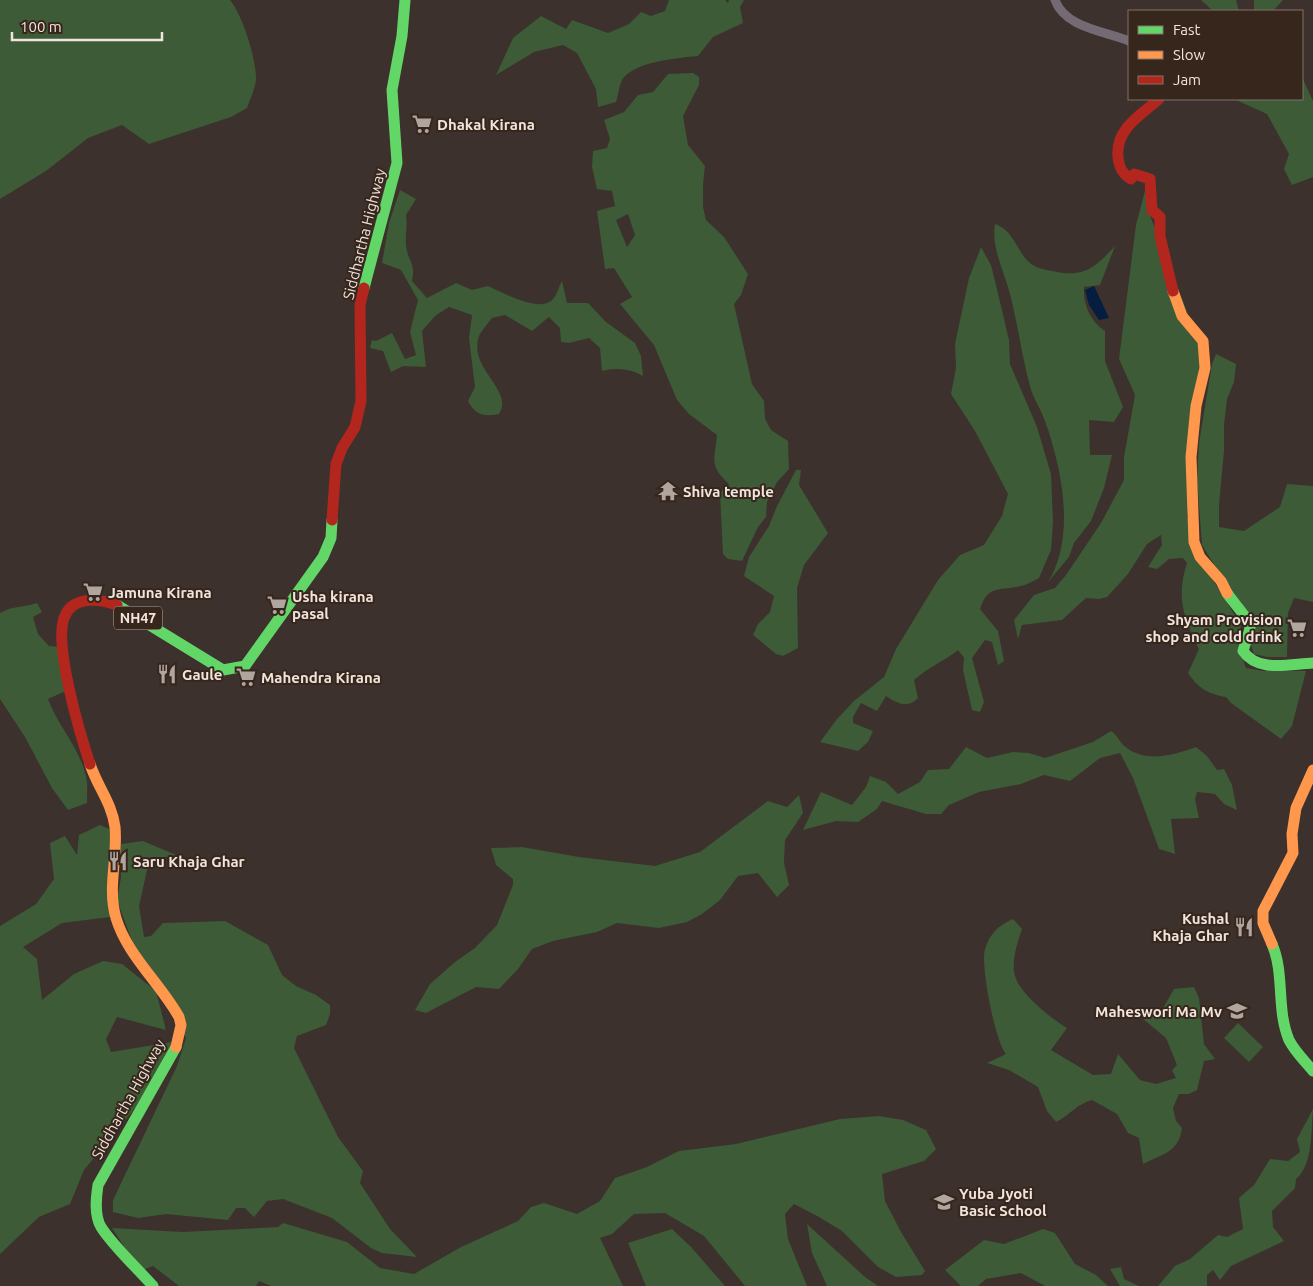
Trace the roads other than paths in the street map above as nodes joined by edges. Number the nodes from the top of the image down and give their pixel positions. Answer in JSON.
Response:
{"nodes":[{"id":1,"x":405,"y":0,"type":"edge"},
{"id":2,"x":1055,"y":0,"type":"edge"},
{"id":3,"x":1128,"y":40,"type":"edge"},
{"id":4,"x":1157,"y":100,"type":"edge"},
{"id":5,"x":1313,"y":663,"type":"edge"},
{"id":6,"x":1313,"y":770,"type":"edge"},
{"id":7,"x":1313,"y":1071,"type":"edge"},
{"id":8,"x":153,"y":1286,"type":"edge"}],
"edges":[{"from":1,"to":8,"type":"main road","name":"Siddhartha Highway","number":"NH47"},
{"from":2,"to":3,"type":"street"},
{"from":4,"to":5,"type":"main road"},
{"from":6,"to":7,"type":"main road"}]}
